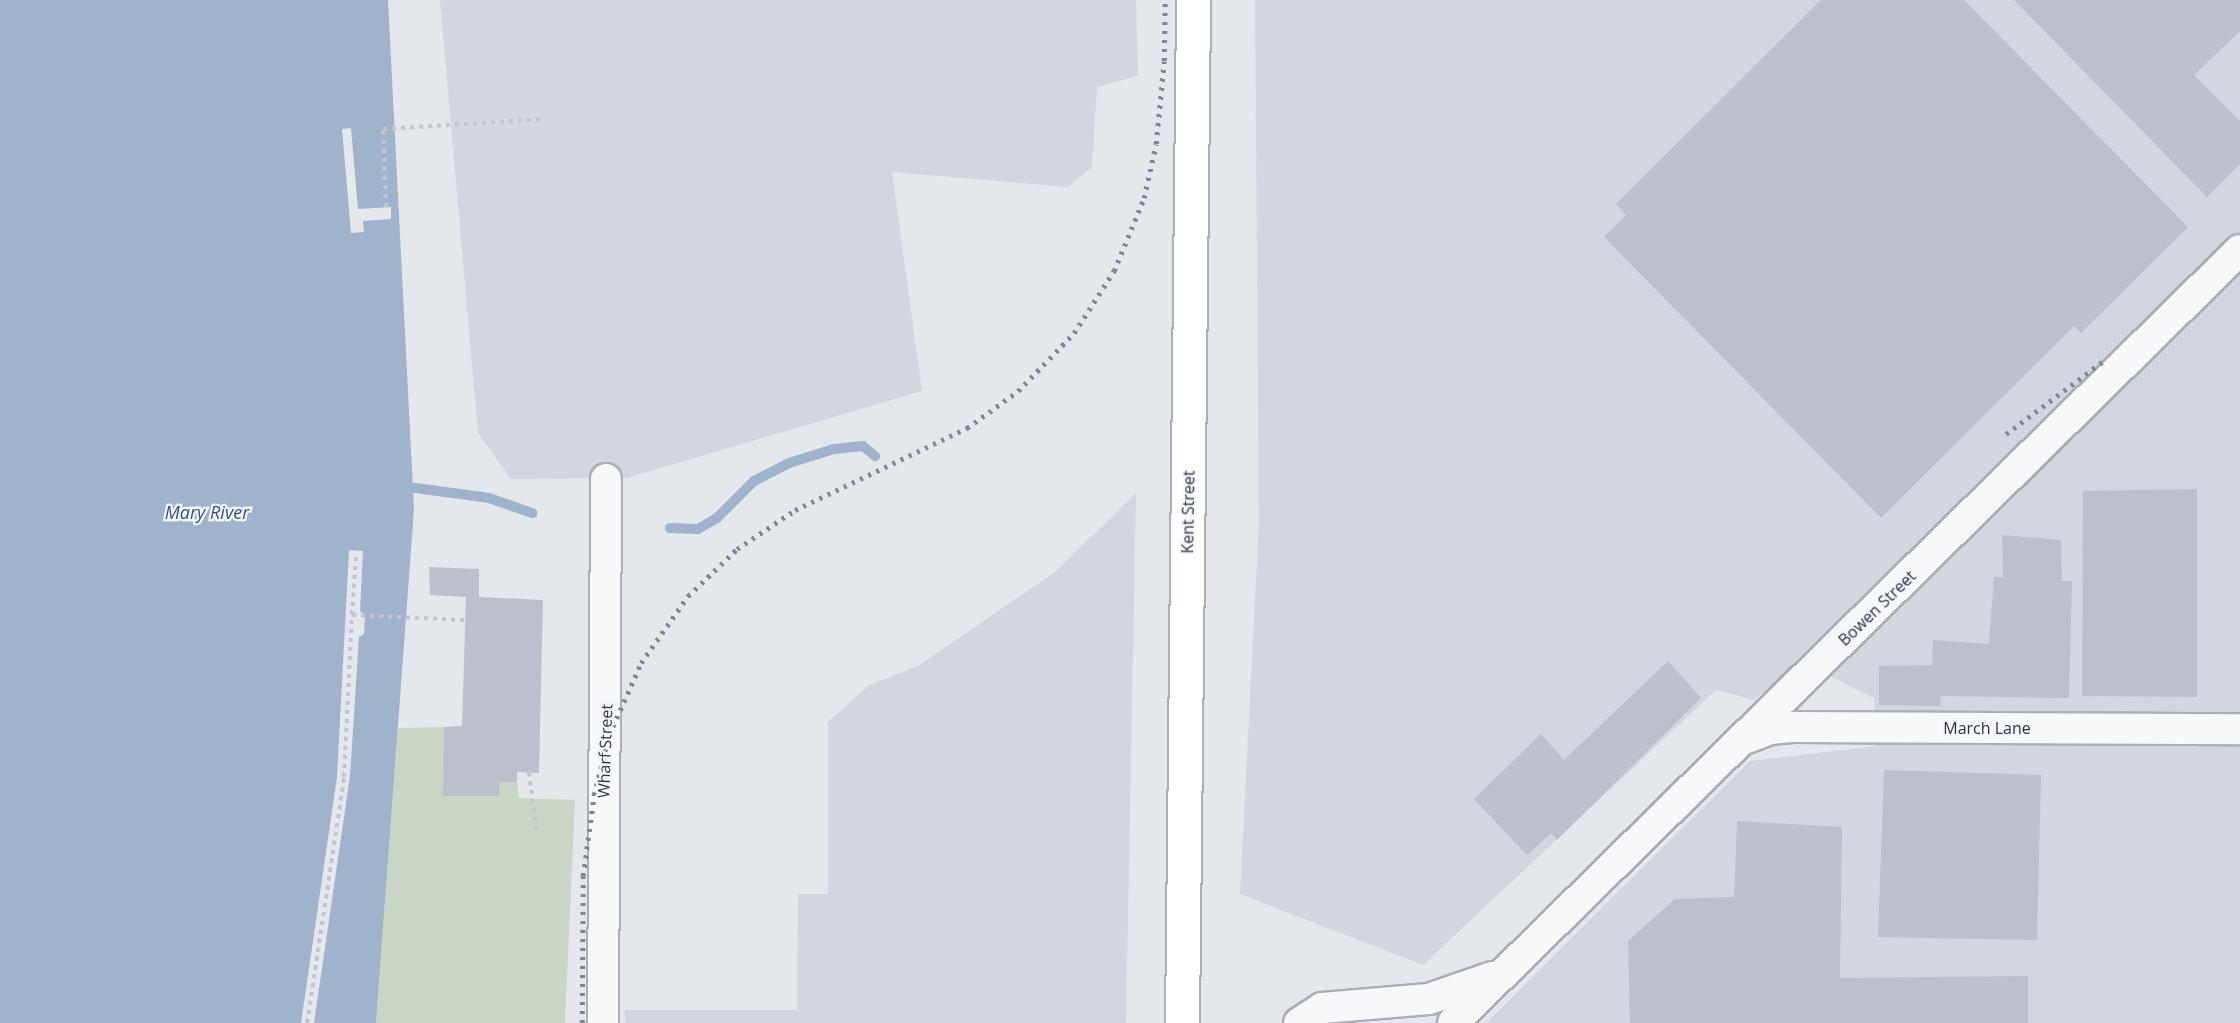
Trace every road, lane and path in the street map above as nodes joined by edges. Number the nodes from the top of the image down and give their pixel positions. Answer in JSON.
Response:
{"nodes":[{"id":1,"x":1193,"y":0,"type":"edge"},
{"id":2,"x":545,"y":119,"type":"dead end"},
{"id":3,"x":386,"y":207,"type":"dead end"},
{"id":4,"x":2240,"y":250,"type":"edge"},
{"id":5,"x":606,"y":479,"type":"dead end"},
{"id":6,"x":356,"y":557,"type":"dead end"},
{"id":7,"x":352,"y":615,"type":"junction"},
{"id":8,"x":465,"y":620,"type":"dead end"},
{"id":9,"x":2240,"y":729,"type":"edge"},
{"id":10,"x":1738,"y":743,"type":"junction"},
{"id":11,"x":529,"y":772,"type":"dead end"},
{"id":12,"x":537,"y":834,"type":"dead end"},
{"id":13,"x":1513,"y":964,"type":"junction"},
{"id":14,"x":307,"y":1023,"type":"edge"},
{"id":15,"x":603,"y":1023,"type":"edge"},
{"id":16,"x":1182,"y":1023,"type":"edge"},
{"id":17,"x":1299,"y":1023,"type":"edge"},
{"id":18,"x":1453,"y":1023,"type":"edge"}],
"edges":[{"from":1,"to":16,"type":"main road","name":"Kent Street"},
{"from":2,"to":3,"type":"path"},
{"from":4,"to":10,"type":"street","name":"Bowen Street"},
{"from":5,"to":15,"type":"street","name":"Wharf Street"},
{"from":6,"to":7,"type":"path"},
{"from":7,"to":8,"type":"path"},
{"from":7,"to":14,"type":"path"},
{"from":9,"to":10,"type":"street","name":"March Lane"},
{"from":10,"to":13,"type":"street","name":"Bowen Street"},
{"from":11,"to":12,"type":"path"},
{"from":13,"to":17,"type":"street","name":"Bowen Street"},
{"from":13,"to":18,"type":"street","name":"Bowen Street"}]}
